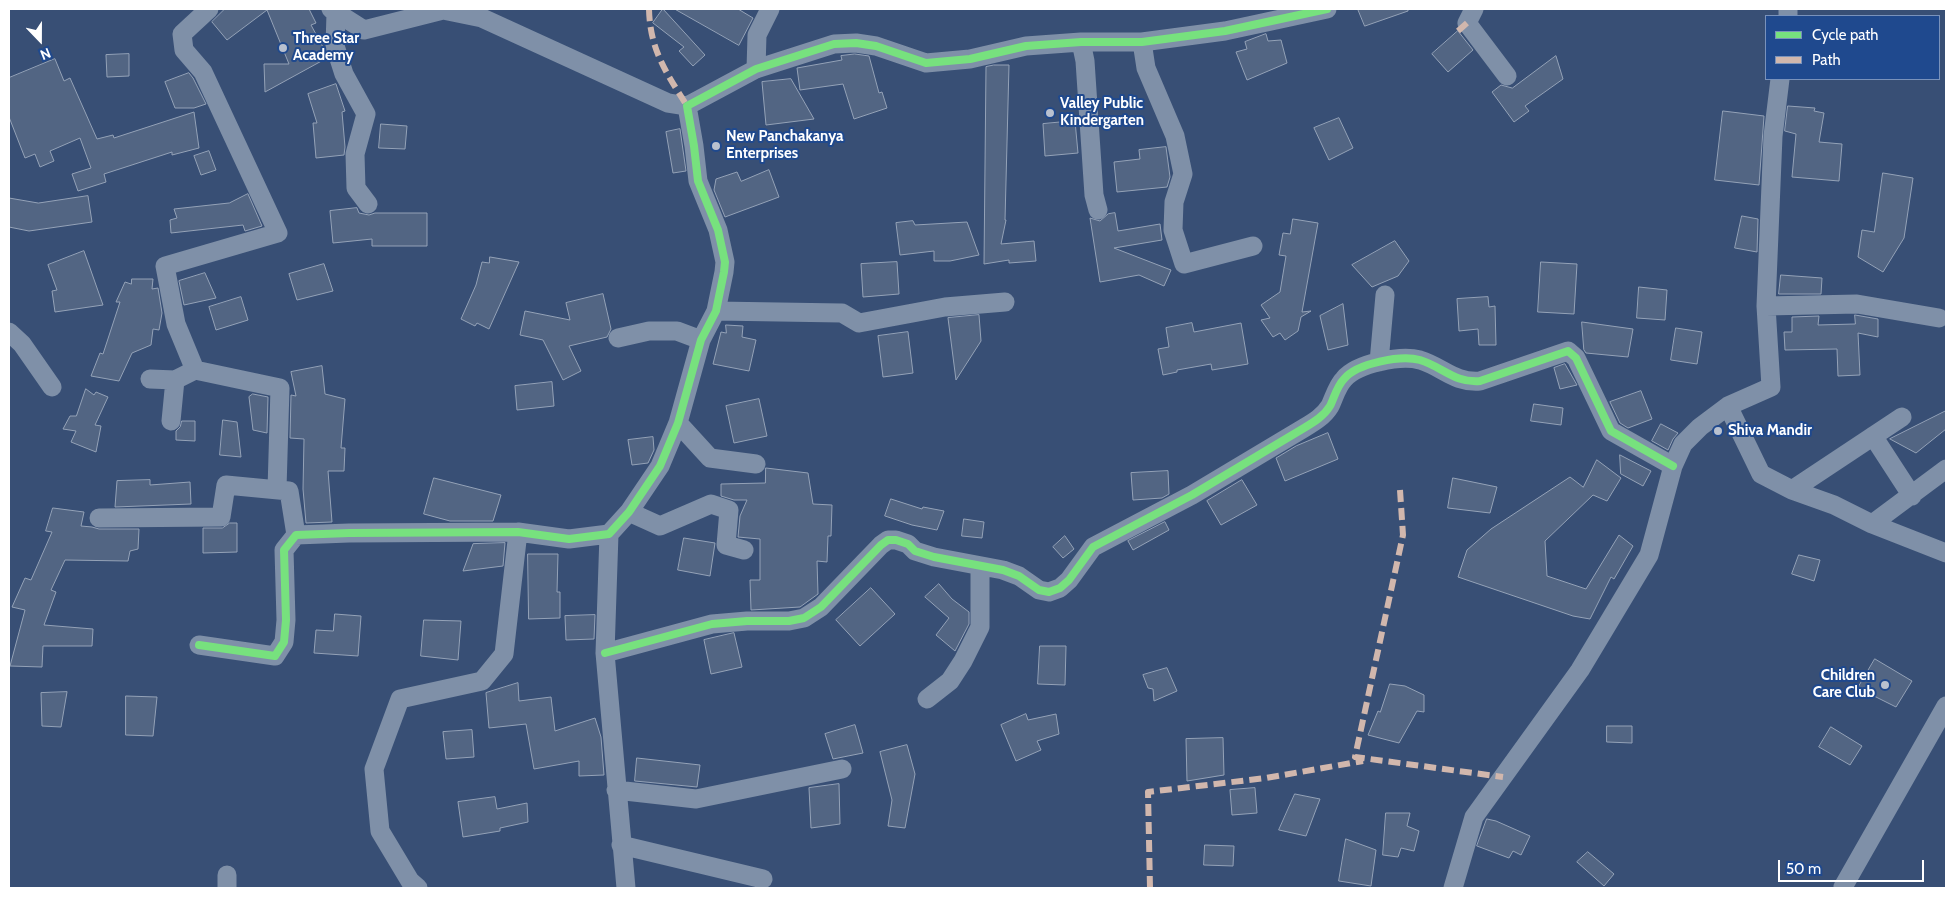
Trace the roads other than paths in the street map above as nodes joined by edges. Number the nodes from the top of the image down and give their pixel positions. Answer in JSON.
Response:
{"nodes":[{"id":1,"x":209,"y":9,"type":"edge"},
{"id":2,"x":770,"y":9,"type":"edge"},
{"id":3,"x":1327,"y":9,"type":"edge"},
{"id":4,"x":1474,"y":9,"type":"edge"},
{"id":5,"x":334,"y":11,"type":"edge"},
{"id":6,"x":1299,"y":12,"type":"edge"},
{"id":7,"x":1081,"y":42,"type":"junction"},
{"id":8,"x":1142,"y":42,"type":"junction"},
{"id":9,"x":756,"y":69,"type":"junction"},
{"id":10,"x":1507,"y":76,"type":"dead end"},
{"id":11,"x":1780,"y":80,"type":"edge"},
{"id":12,"x":687,"y":106,"type":"junction"},
{"id":13,"x":368,"y":204,"type":"dead end"},
{"id":14,"x":1098,"y":210,"type":"dead end"},
{"id":15,"x":1253,"y":246,"type":"dead end"},
{"id":16,"x":1385,"y":295,"type":"dead end"},
{"id":17,"x":1005,"y":302,"type":"dead end"},
{"id":18,"x":1766,"y":306,"type":"junction"},
{"id":19,"x":716,"y":311,"type":"junction"},
{"id":20,"x":1938,"y":318,"type":"dead end"},
{"id":21,"x":9,"y":332,"type":"edge"},
{"id":22,"x":618,"y":338,"type":"dead end"},
{"id":23,"x":702,"y":340,"type":"junction"},
{"id":24,"x":1379,"y":362,"type":"junction"},
{"id":25,"x":195,"y":370,"type":"junction"},
{"id":26,"x":150,"y":379,"type":"dead end"},
{"id":27,"x":175,"y":380,"type":"junction"},
{"id":28,"x":52,"y":387,"type":"dead end"},
{"id":29,"x":1728,"y":406,"type":"junction"},
{"id":30,"x":1902,"y":416,"type":"dead end"},
{"id":31,"x":171,"y":421,"type":"dead end"},
{"id":32,"x":678,"y":423,"type":"junction"},
{"id":33,"x":1873,"y":436,"type":"junction"},
{"id":34,"x":756,"y":464,"type":"dead end"},
{"id":35,"x":1673,"y":466,"type":"junction"},
{"id":36,"x":1946,"y":469,"type":"edge"},
{"id":37,"x":277,"y":489,"type":"junction"},
{"id":38,"x":1792,"y":490,"type":"junction"},
{"id":39,"x":1912,"y":496,"type":"junction"},
{"id":40,"x":629,"y":512,"type":"junction"},
{"id":41,"x":99,"y":518,"type":"dead end"},
{"id":42,"x":1872,"y":524,"type":"junction"},
{"id":43,"x":518,"y":532,"type":"junction"},
{"id":44,"x":609,"y":534,"type":"junction"},
{"id":45,"x":296,"y":535,"type":"junction"},
{"id":46,"x":744,"y":550,"type":"dead end"},
{"id":47,"x":1946,"y":553,"type":"edge"},
{"id":48,"x":980,"y":566,"type":"junction"},
{"id":49,"x":200,"y":645,"type":"dead end"},
{"id":50,"x":605,"y":653,"type":"junction"},
{"id":51,"x":927,"y":699,"type":"dead end"},
{"id":52,"x":1946,"y":706,"type":"edge"},
{"id":53,"x":842,"y":769,"type":"dead end"},
{"id":54,"x":616,"y":790,"type":"junction"},
{"id":55,"x":621,"y":845,"type":"junction"},
{"id":56,"x":763,"y":879,"type":"dead end"},
{"id":57,"x":1843,"y":887,"type":"dead end"},
{"id":58,"x":418,"y":888,"type":"edge"},
{"id":59,"x":626,"y":888,"type":"edge"},
{"id":60,"x":1452,"y":888,"type":"edge"}],
"edges":[{"from":1,"to":25,"type":"street"},
{"from":2,"to":9,"type":"street"},
{"from":3,"to":6,"type":"street"},
{"from":4,"to":10,"type":"street"},
{"from":5,"to":12,"type":"street"},
{"from":5,"to":13,"type":"street"},
{"from":6,"to":8,"type":"street"},
{"from":7,"to":8,"type":"street"},
{"from":7,"to":9,"type":"street"},
{"from":7,"to":14,"type":"street"},
{"from":8,"to":15,"type":"street"},
{"from":9,"to":12,"type":"street"},
{"from":11,"to":18,"type":"street"},
{"from":12,"to":19,"type":"street"},
{"from":16,"to":24,"type":"street"},
{"from":17,"to":19,"type":"street"},
{"from":18,"to":20,"type":"street"},
{"from":18,"to":29,"type":"street"},
{"from":19,"to":23,"type":"street"},
{"from":21,"to":28,"type":"street"},
{"from":22,"to":23,"type":"street"},
{"from":23,"to":32,"type":"street"},
{"from":24,"to":35,"type":"street"},
{"from":24,"to":48,"type":"street"},
{"from":25,"to":27,"type":"street"},
{"from":25,"to":37,"type":"street"},
{"from":26,"to":27,"type":"street"},
{"from":27,"to":31,"type":"street"},
{"from":29,"to":35,"type":"street"},
{"from":29,"to":38,"type":"street"},
{"from":30,"to":33,"type":"street"},
{"from":32,"to":34,"type":"street"},
{"from":32,"to":40,"type":"street"},
{"from":33,"to":38,"type":"street"},
{"from":33,"to":39,"type":"street"},
{"from":35,"to":60,"type":"street"},
{"from":36,"to":39,"type":"street"},
{"from":37,"to":41,"type":"street"},
{"from":37,"to":45,"type":"street"},
{"from":38,"to":42,"type":"street"},
{"from":39,"to":42,"type":"street"},
{"from":40,"to":44,"type":"street"},
{"from":40,"to":46,"type":"street"},
{"from":42,"to":47,"type":"street"},
{"from":43,"to":44,"type":"street"},
{"from":43,"to":45,"type":"street"},
{"from":43,"to":58,"type":"street"},
{"from":44,"to":50,"type":"street"},
{"from":45,"to":49,"type":"street"},
{"from":48,"to":50,"type":"street"},
{"from":48,"to":51,"type":"street"},
{"from":50,"to":54,"type":"street"},
{"from":52,"to":57,"type":"street"},
{"from":53,"to":54,"type":"street"},
{"from":54,"to":55,"type":"street"},
{"from":55,"to":56,"type":"street"},
{"from":55,"to":59,"type":"street"}]}
